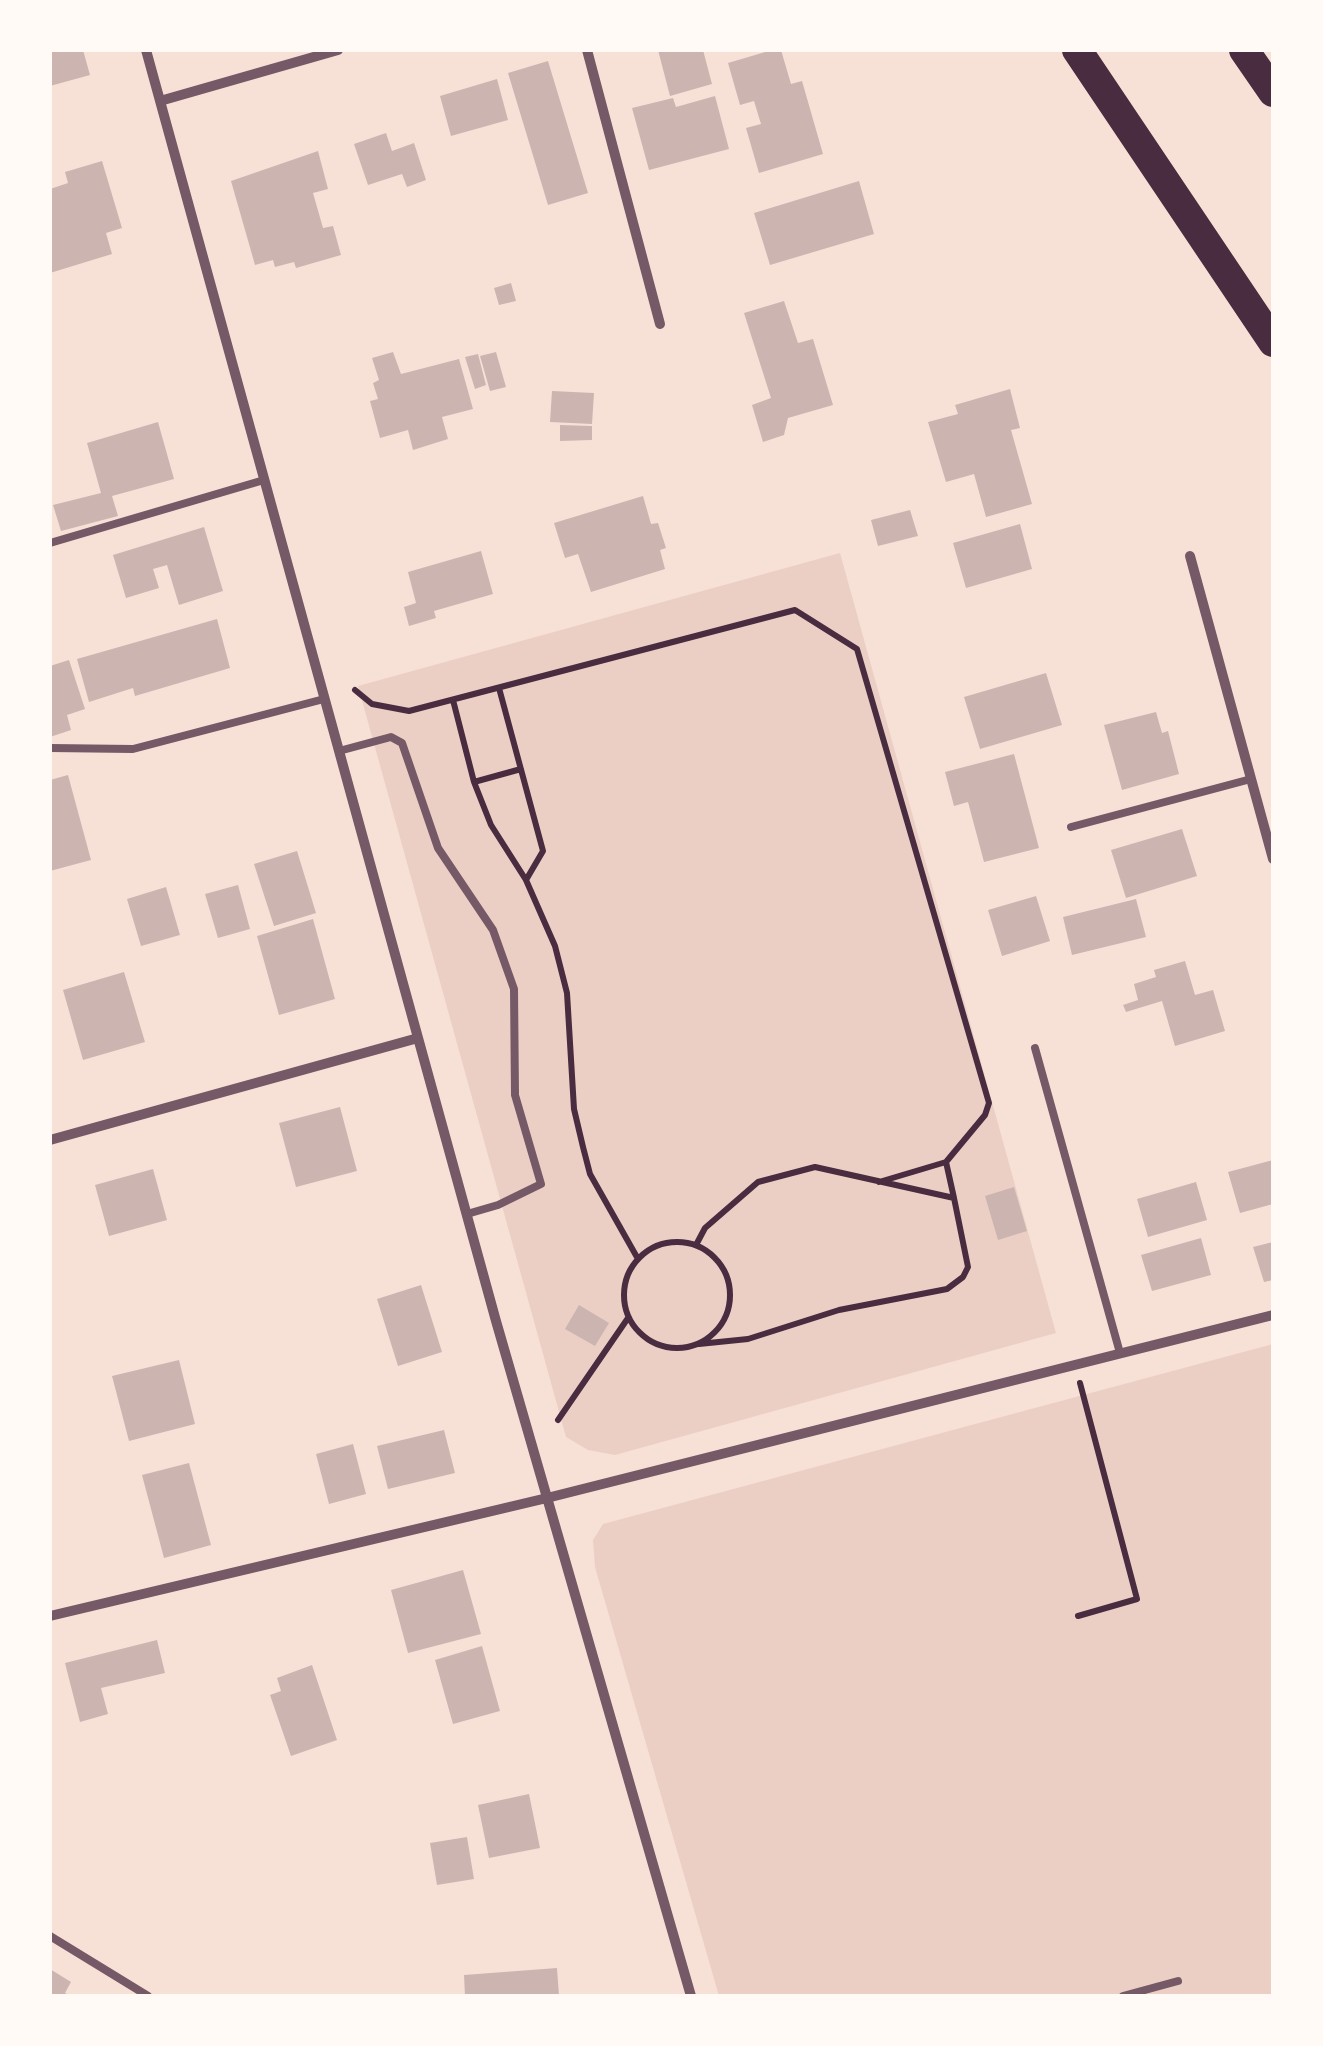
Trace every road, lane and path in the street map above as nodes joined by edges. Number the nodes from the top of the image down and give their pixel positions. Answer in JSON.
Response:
{"nodes":[{"id":1,"x":146,"y":50,"type":"edge"},
{"id":2,"x":338,"y":50,"type":"edge"},
{"id":3,"x":587,"y":50,"type":"edge"},
{"id":4,"x":1077,"y":50,"type":"edge"},
{"id":5,"x":1244,"y":50,"type":"edge"},
{"id":6,"x":1273,"y":92,"type":"edge"},
{"id":7,"x":160,"y":101,"type":"junction"},
{"id":8,"x":660,"y":324,"type":"dead end"},
{"id":9,"x":1273,"y":342,"type":"edge"},
{"id":10,"x":264,"y":480,"type":"junction"},
{"id":11,"x":50,"y":543,"type":"edge"},
{"id":12,"x":1190,"y":556,"type":"dead end"},
{"id":13,"x":500,"y":688,"type":"junction"},
{"id":14,"x":354,"y":690,"type":"dead end"},
{"id":15,"x":324,"y":699,"type":"junction"},
{"id":16,"x":453,"y":700,"type":"junction"},
{"id":17,"x":50,"y":748,"type":"edge"},
{"id":18,"x":339,"y":751,"type":"junction"},
{"id":19,"x":521,"y":770,"type":"junction"},
{"id":20,"x":1251,"y":779,"type":"junction"},
{"id":21,"x":474,"y":782,"type":"junction"},
{"id":22,"x":1071,"y":827,"type":"dead end"},
{"id":23,"x":1273,"y":859,"type":"edge"},
{"id":24,"x":526,"y":880,"type":"junction"},
{"id":25,"x":418,"y":1038,"type":"junction"},
{"id":26,"x":1035,"y":1048,"type":"dead end"},
{"id":27,"x":50,"y":1140,"type":"edge"},
{"id":28,"x":946,"y":1162,"type":"junction"},
{"id":29,"x":879,"y":1182,"type":"junction"},
{"id":30,"x":954,"y":1198,"type":"junction"},
{"id":31,"x":468,"y":1214,"type":"junction"},
{"id":32,"x":696,"y":1246,"type":"junction"},
{"id":33,"x":638,"y":1258,"type":"junction"},
{"id":34,"x":1273,"y":1316,"type":"edge"},
{"id":35,"x":628,"y":1318,"type":"junction"},
{"id":36,"x":699,"y":1344,"type":"junction"},
{"id":37,"x":1120,"y":1354,"type":"junction"},
{"id":38,"x":1075,"y":1364,"type":"junction"},
{"id":39,"x":558,"y":1420,"type":"dead end"},
{"id":40,"x":546,"y":1498,"type":"junction"},
{"id":41,"x":50,"y":1616,"type":"edge"},
{"id":42,"x":1078,"y":1616,"type":"dead end"},
{"id":43,"x":50,"y":1936,"type":"edge"},
{"id":44,"x":1178,"y":1982,"type":"dead end"},
{"id":45,"x":148,"y":1996,"type":"edge"},
{"id":46,"x":691,"y":1996,"type":"edge"},
{"id":47,"x":1123,"y":1996,"type":"edge"}],
"edges":[{"from":1,"to":7,"type":"street"},
{"from":2,"to":7,"type":"street"},
{"from":3,"to":8,"type":"street"},
{"from":4,"to":9,"type":"highway"},
{"from":5,"to":6,"type":"highway"},
{"from":7,"to":10,"type":"street"},
{"from":10,"to":11,"type":"lane"},
{"from":10,"to":15,"type":"street"},
{"from":12,"to":20,"type":"street"},
{"from":13,"to":16,"type":"path"},
{"from":13,"to":19,"type":"path"},
{"from":13,"to":28,"type":"path"},
{"from":14,"to":16,"type":"path"},
{"from":15,"to":17,"type":"lane"},
{"from":15,"to":18,"type":"street"},
{"from":16,"to":21,"type":"path"},
{"from":18,"to":25,"type":"street"},
{"from":18,"to":31,"type":"lane"},
{"from":19,"to":21,"type":"path"},
{"from":19,"to":24,"type":"path"},
{"from":20,"to":22,"type":"lane"},
{"from":20,"to":23,"type":"street"},
{"from":21,"to":24,"type":"path"},
{"from":24,"to":33,"type":"path"},
{"from":25,"to":27,"type":"street"},
{"from":25,"to":31,"type":"street"},
{"from":26,"to":37,"type":"lane"},
{"from":28,"to":29,"type":"path"},
{"from":28,"to":30,"type":"path"},
{"from":29,"to":30,"type":"path"},
{"from":29,"to":32,"type":"path"},
{"from":30,"to":36,"type":"path"},
{"from":31,"to":40,"type":"street"},
{"from":32,"to":33,"type":"path"},
{"from":32,"to":36,"type":"path"},
{"from":33,"to":35,"type":"path"},
{"from":34,"to":37,"type":"street"},
{"from":35,"to":36,"type":"path"},
{"from":35,"to":39,"type":"path"},
{"from":37,"to":38,"type":"street"},
{"from":38,"to":40,"type":"street"},
{"from":38,"to":42,"type":"path"},
{"from":40,"to":41,"type":"street"},
{"from":40,"to":46,"type":"street"},
{"from":43,"to":45,"type":"lane"},
{"from":44,"to":47,"type":"lane"}]}
